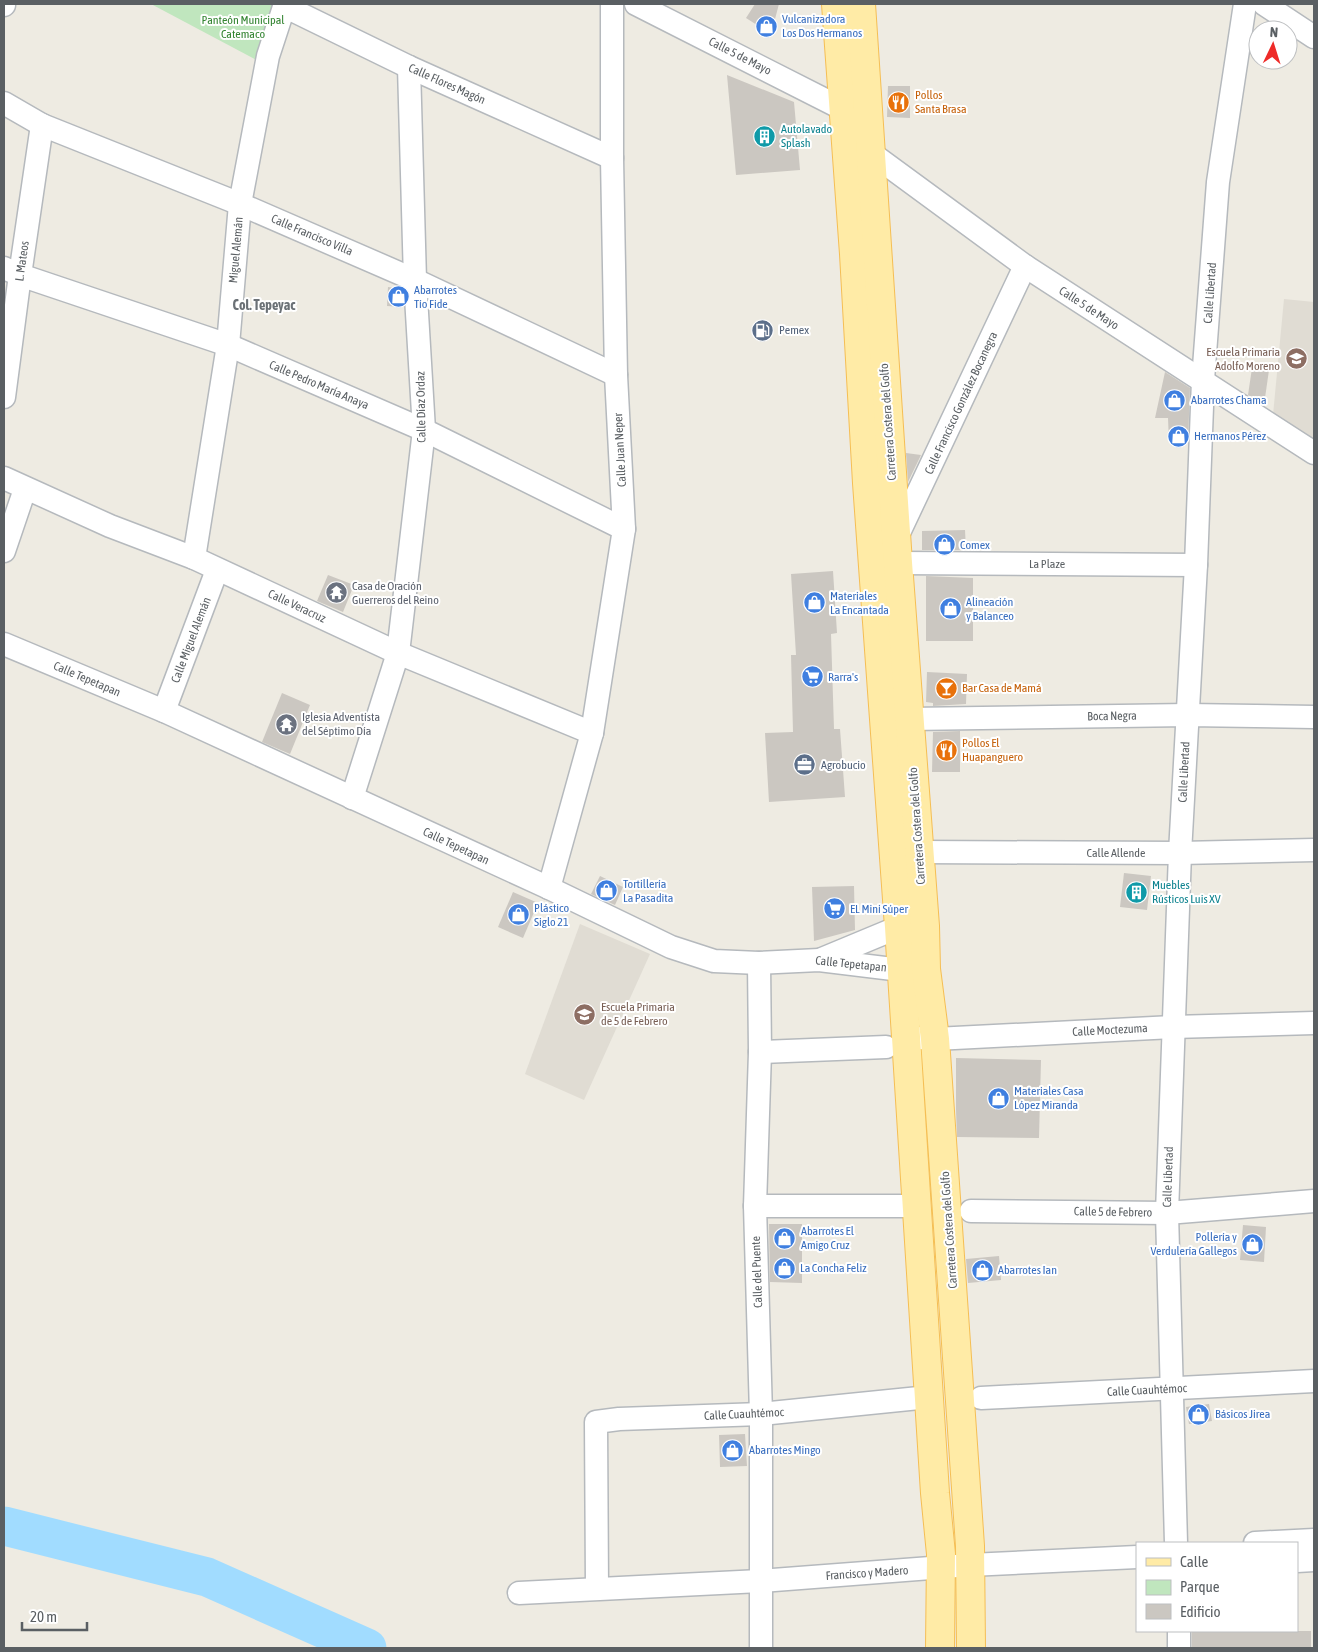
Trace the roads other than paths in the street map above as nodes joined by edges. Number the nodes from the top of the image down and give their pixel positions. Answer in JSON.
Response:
{"nodes":[{"id":1,"x":612,"y":4,"type":"edge"},
{"id":2,"x":636,"y":4,"type":"edge"},
{"id":3,"x":836,"y":4,"type":"edge"},
{"id":4,"x":861,"y":4,"type":"edge"},
{"id":5,"x":1245,"y":4,"type":"edge"},
{"id":6,"x":1264,"y":4,"type":"edge"},
{"id":7,"x":284,"y":5,"type":"edge"},
{"id":8,"x":1314,"y":38,"type":"edge"},
{"id":9,"x":409,"y":67,"type":"junction"},
{"id":10,"x":4,"y":103,"type":"edge"},
{"id":11,"x":843,"y":109,"type":"junction"},
{"id":12,"x":42,"y":125,"type":"junction"},
{"id":13,"x":871,"y":153,"type":"junction"},
{"id":14,"x":612,"y":158,"type":"junction"},
{"id":15,"x":240,"y":204,"type":"junction"},
{"id":16,"x":1025,"y":266,"type":"junction"},
{"id":17,"x":12,"y":271,"type":"edge"},
{"id":18,"x":415,"y":280,"type":"junction"},
{"id":19,"x":228,"y":345,"type":"junction"},
{"id":20,"x":616,"y":375,"type":"junction"},
{"id":21,"x":1203,"y":380,"type":"junction"},
{"id":22,"x":4,"y":397,"type":"edge"},
{"id":23,"x":424,"y":430,"type":"junction"},
{"id":24,"x":1314,"y":453,"type":"edge"},
{"id":25,"x":4,"y":478,"type":"edge"},
{"id":26,"x":25,"y":489,"type":"junction"},
{"id":27,"x":624,"y":528,"type":"junction"},
{"id":28,"x":897,"y":551,"type":"junction"},
{"id":29,"x":4,"y":552,"type":"edge"},
{"id":30,"x":194,"y":558,"type":"junction"},
{"id":31,"x":1196,"y":565,"type":"junction"},
{"id":32,"x":217,"y":570,"type":"junction"},
{"id":33,"x":4,"y":644,"type":"edge"},
{"id":34,"x":398,"y":653,"type":"junction"},
{"id":35,"x":164,"y":711,"type":"junction"},
{"id":36,"x":1188,"y":715,"type":"junction"},
{"id":37,"x":1314,"y":717,"type":"edge"},
{"id":38,"x":909,"y":719,"type":"junction"},
{"id":39,"x":592,"y":733,"type":"junction"},
{"id":40,"x":352,"y":798,"type":"junction"},
{"id":41,"x":1314,"y":850,"type":"edge"},
{"id":42,"x":918,"y":852,"type":"junction"},
{"id":43,"x":1180,"y":853,"type":"junction"},
{"id":44,"x":549,"y":888,"type":"junction"},
{"id":45,"x":912,"y":927,"type":"junction"},
{"id":46,"x":818,"y":960,"type":"junction"},
{"id":47,"x":760,"y":963,"type":"junction"},
{"id":48,"x":914,"y":969,"type":"junction"},
{"id":49,"x":1314,"y":1023,"type":"edge"},
{"id":50,"x":1173,"y":1027,"type":"junction"},
{"id":51,"x":935,"y":1039,"type":"junction"},
{"id":52,"x":896,"y":1042,"type":"junction"},
{"id":53,"x":760,"y":1052,"type":"junction"},
{"id":54,"x":912,"y":1121,"type":"junction"},
{"id":55,"x":941,"y":1123,"type":"junction"},
{"id":56,"x":1314,"y":1201,"type":"edge"},
{"id":57,"x":755,"y":1206,"type":"junction"},
{"id":58,"x":917,"y":1206,"type":"junction"},
{"id":59,"x":972,"y":1210,"type":"dead end"},
{"id":60,"x":1167,"y":1213,"type":"junction"},
{"id":61,"x":1314,"y":1381,"type":"edge"},
{"id":62,"x":1173,"y":1389,"type":"junction"},
{"id":63,"x":929,"y":1397,"type":"junction"},
{"id":64,"x":981,"y":1398,"type":"dead end"},
{"id":65,"x":761,"y":1414,"type":"junction"},
{"id":66,"x":1314,"y":1540,"type":"edge"},
{"id":67,"x":1176,"y":1542,"type":"edge"},
{"id":68,"x":1275,"y":1542,"type":"edge"},
{"id":69,"x":1136,"y":1557,"type":"edge"},
{"id":70,"x":1314,"y":1560,"type":"edge"},
{"id":71,"x":1298,"y":1561,"type":"edge"},
{"id":72,"x":970,"y":1565,"type":"junction"},
{"id":73,"x":941,"y":1567,"type":"junction"},
{"id":74,"x":760,"y":1581,"type":"junction"},
{"id":75,"x":597,"y":1588,"type":"junction"},
{"id":76,"x":519,"y":1593,"type":"dead end"},
{"id":77,"x":1179,"y":1632,"type":"edge"},
{"id":78,"x":761,"y":1648,"type":"edge"},
{"id":79,"x":940,"y":1648,"type":"edge"},
{"id":80,"x":971,"y":1648,"type":"edge"},
{"id":81,"x":1179,"y":1648,"type":"edge"}],
"edges":[{"from":1,"to":14,"type":"street","name":"Calle Juan Neper"},
{"from":2,"to":11,"type":"street","name":"Calle 5 de Mayo"},
{"from":3,"to":11,"type":"main road","name":"Carretera Costera del Golfo"},
{"from":4,"to":13,"type":"main road","name":"Carretera Costera del Golfo"},
{"from":5,"to":21,"type":"street","name":"Calle Libertad"},
{"from":6,"to":8,"type":"street"},
{"from":7,"to":9,"type":"street","name":"Calle Flores Magón"},
{"from":7,"to":15,"type":"street","name":"Miguel Alemán"},
{"from":9,"to":14,"type":"street","name":"Calle Flores Magón"},
{"from":9,"to":18,"type":"street","name":"Calle Díaz Ordaz"},
{"from":10,"to":12,"type":"street","name":"Calle Francisco Villa"},
{"from":11,"to":45,"type":"main road","name":"Carretera Costera del Golfo"},
{"from":12,"to":15,"type":"street","name":"Calle Francisco Villa"},
{"from":12,"to":17,"type":"street","name":"L. Mateos"},
{"from":13,"to":16,"type":"street","name":"Calle 5 de Mayo"},
{"from":13,"to":28,"type":"main road","name":"Carretera Costera del Golfo"},
{"from":14,"to":20,"type":"street","name":"Calle Juan Neper"},
{"from":15,"to":18,"type":"street","name":"Calle Francisco Villa"},
{"from":15,"to":19,"type":"street","name":"Miguel Alemán"},
{"from":16,"to":21,"type":"street","name":"Calle 5 de Mayo"},
{"from":16,"to":28,"type":"street","name":"Calle Francisco González Bocanegra"},
{"from":17,"to":19,"type":"street","name":"Calle Pedro María Anaya"},
{"from":17,"to":22,"type":"street","name":"L. Mateos"},
{"from":18,"to":20,"type":"street","name":"Calle Francisco Villa"},
{"from":18,"to":23,"type":"street","name":"Calle Díaz Ordaz"},
{"from":19,"to":23,"type":"street","name":"Calle Pedro María Anaya"},
{"from":19,"to":30,"type":"street","name":"Miguel Alemán"},
{"from":20,"to":27,"type":"street","name":"Calle Juan Neper"},
{"from":21,"to":24,"type":"street","name":"Calle 5 de Mayo"},
{"from":21,"to":31,"type":"street","name":"Calle Libertad"},
{"from":23,"to":27,"type":"street","name":"Calle Pedro María Anaya"},
{"from":23,"to":34,"type":"street","name":"Calle Díaz Ordaz"},
{"from":25,"to":26,"type":"street","name":"Calle Veracruz"},
{"from":26,"to":29,"type":"street"},
{"from":26,"to":30,"type":"street","name":"Calle Veracruz"},
{"from":27,"to":39,"type":"street","name":"Calle Juan Neper"},
{"from":28,"to":31,"type":"street","name":"La Plaze"},
{"from":28,"to":38,"type":"main road","name":"Carretera Costera del Golfo"},
{"from":30,"to":32,"type":"street","name":"Calle Veracruz"},
{"from":31,"to":36,"type":"street","name":"Calle Libertad"},
{"from":32,"to":34,"type":"street","name":"Calle Veracruz"},
{"from":32,"to":35,"type":"street","name":"Calle Miguel Alemán"},
{"from":33,"to":35,"type":"street","name":"Calle Tepetapan"},
{"from":34,"to":39,"type":"street","name":"Calle Veracruz"},
{"from":34,"to":40,"type":"street","name":"Calle Díaz Ordaz"},
{"from":35,"to":40,"type":"street","name":"Calle Tepetapan"},
{"from":36,"to":37,"type":"street","name":"Boca Negra"},
{"from":36,"to":38,"type":"street","name":"Boca Negra"},
{"from":36,"to":43,"type":"street","name":"Calle Libertad"},
{"from":38,"to":42,"type":"main road","name":"Carretera Costera del Golfo"},
{"from":39,"to":44,"type":"street","name":"Calle Juan Neper"},
{"from":40,"to":44,"type":"street","name":"Calle Tepetapan"},
{"from":41,"to":43,"type":"street","name":"Calle Allende"},
{"from":42,"to":43,"type":"street","name":"Calle Allende"},
{"from":42,"to":45,"type":"main road","name":"Carretera Costera del Golfo"},
{"from":43,"to":50,"type":"street","name":"Calle Libertad"},
{"from":44,"to":47,"type":"street","name":"Calle Tepetapan"},
{"from":45,"to":46,"type":"street"},
{"from":45,"to":48,"type":"main road","name":"Carretera Costera del Golfo"},
{"from":46,"to":47,"type":"street","name":"Calle Tepetapan"},
{"from":46,"to":48,"type":"street","name":"Calle Tepetapan"},
{"from":47,"to":53,"type":"street","name":"Calle del Puente"},
{"from":48,"to":51,"type":"main road","name":"Carretera Costera del Golfo"},
{"from":48,"to":52,"type":"main road","name":"Carretera Costera del Golfo"},
{"from":49,"to":50,"type":"street","name":"Calle Moctezuma"},
{"from":50,"to":51,"type":"street","name":"Calle Moctezuma"},
{"from":50,"to":60,"type":"street","name":"Calle Libertad"},
{"from":51,"to":52,"type":"street","name":"Calle Moctezuma"},
{"from":51,"to":55,"type":"main road","name":"Carretera Costera del Golfo"},
{"from":52,"to":53,"type":"street","name":"Calle Moctezuma"},
{"from":52,"to":54,"type":"main road","name":"Carretera Costera del Golfo"},
{"from":53,"to":57,"type":"street","name":"Calle del Puente"},
{"from":54,"to":55,"type":"street"},
{"from":54,"to":58,"type":"main road","name":"Carretera Costera del Golfo"},
{"from":55,"to":72,"type":"main road","name":"Carretera Costera del Golfo"},
{"from":56,"to":60,"type":"street","name":"Calle 5 de Febrero"},
{"from":57,"to":58,"type":"street"},
{"from":57,"to":65,"type":"street","name":"Calle del Puente"},
{"from":58,"to":63,"type":"main road","name":"Carretera Costera del Golfo"},
{"from":59,"to":60,"type":"street","name":"Calle 5 de Febrero"},
{"from":60,"to":62,"type":"street","name":"Calle Libertad"},
{"from":61,"to":62,"type":"street","name":"Calle Cuauhtémoc"},
{"from":62,"to":64,"type":"street","name":"Calle Cuauhtémoc"},
{"from":62,"to":67,"type":"street","name":"Calle Libertad"},
{"from":63,"to":65,"type":"street","name":"Calle Cuauhtémoc"},
{"from":63,"to":73,"type":"main road","name":"Carretera Costera del Golfo"},
{"from":65,"to":74,"type":"street","name":"Calle del Puente"},
{"from":65,"to":75,"type":"street","name":"Calle Cuauhtémoc"},
{"from":66,"to":68,"type":"street"},
{"from":69,"to":72,"type":"street","name":"Francisco y Madero"},
{"from":70,"to":71,"type":"street"},
{"from":72,"to":73,"type":"street","name":"Francisco y Madero"},
{"from":72,"to":80,"type":"main road","name":"Carretera Costera del Golfo"},
{"from":73,"to":74,"type":"street","name":"Francisco y Madero"},
{"from":73,"to":79,"type":"main road","name":"Carretera Costera del Golfo"},
{"from":74,"to":75,"type":"street","name":"Francisco y Madero"},
{"from":74,"to":78,"type":"street","name":"Calle del Puente"},
{"from":75,"to":76,"type":"street","name":"Francisco y Madero"},
{"from":77,"to":81,"type":"street"}]}
